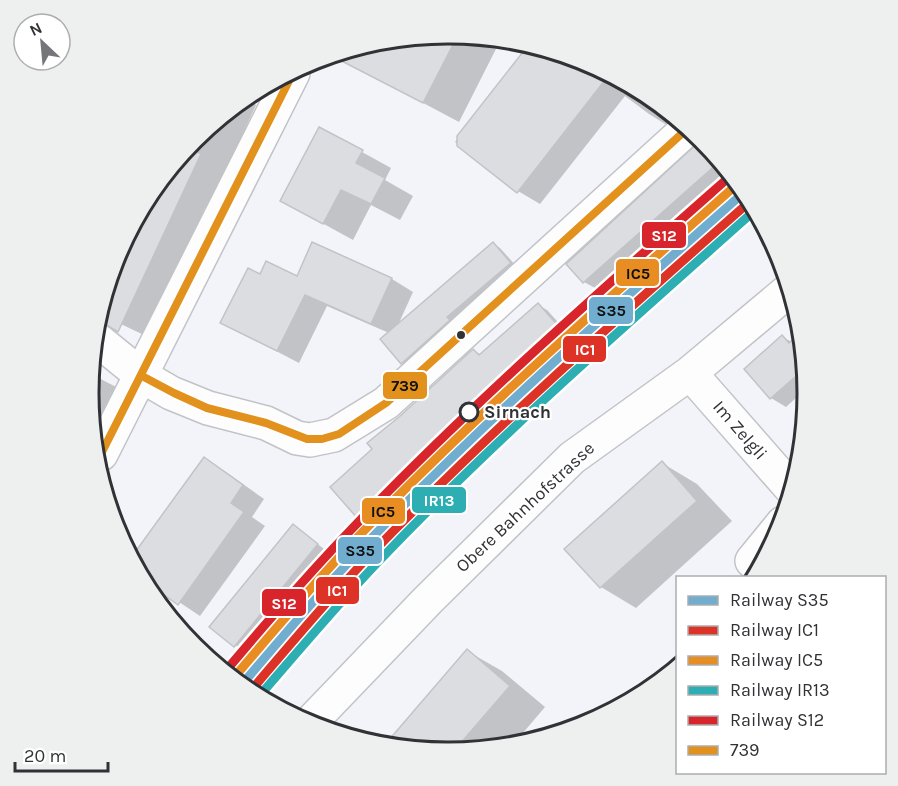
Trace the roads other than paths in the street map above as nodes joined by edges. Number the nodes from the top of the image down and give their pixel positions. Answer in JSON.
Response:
{"nodes":[{"id":1,"x":288,"y":83,"type":"edge"},
{"id":2,"x":682,"y":133,"type":"edge"},
{"id":3,"x":784,"y":294,"type":"edge"},
{"id":4,"x":103,"y":344,"type":"edge"},
{"id":5,"x":690,"y":373,"type":"junction"},
{"id":6,"x":142,"y":376,"type":"junction"},
{"id":7,"x":104,"y":449,"type":"edge"},
{"id":8,"x":787,"y":483,"type":"edge"},
{"id":9,"x":761,"y":550,"type":"edge"},
{"id":10,"x":752,"y":561,"type":"dead end"},
{"id":11,"x":316,"y":716,"type":"edge"}],
"edges":[{"from":1,"to":6,"type":"street"},
{"from":2,"to":6,"type":"street"},
{"from":3,"to":5,"type":"street","name":"Obere Bahnhofstrasse"},
{"from":4,"to":6,"type":"street"},
{"from":5,"to":8,"type":"street","name":"Im Zelgli"},
{"from":5,"to":11,"type":"street","name":"Obere Bahnhofstrasse"},
{"from":6,"to":7,"type":"street"},
{"from":9,"to":10,"type":"street"}]}
